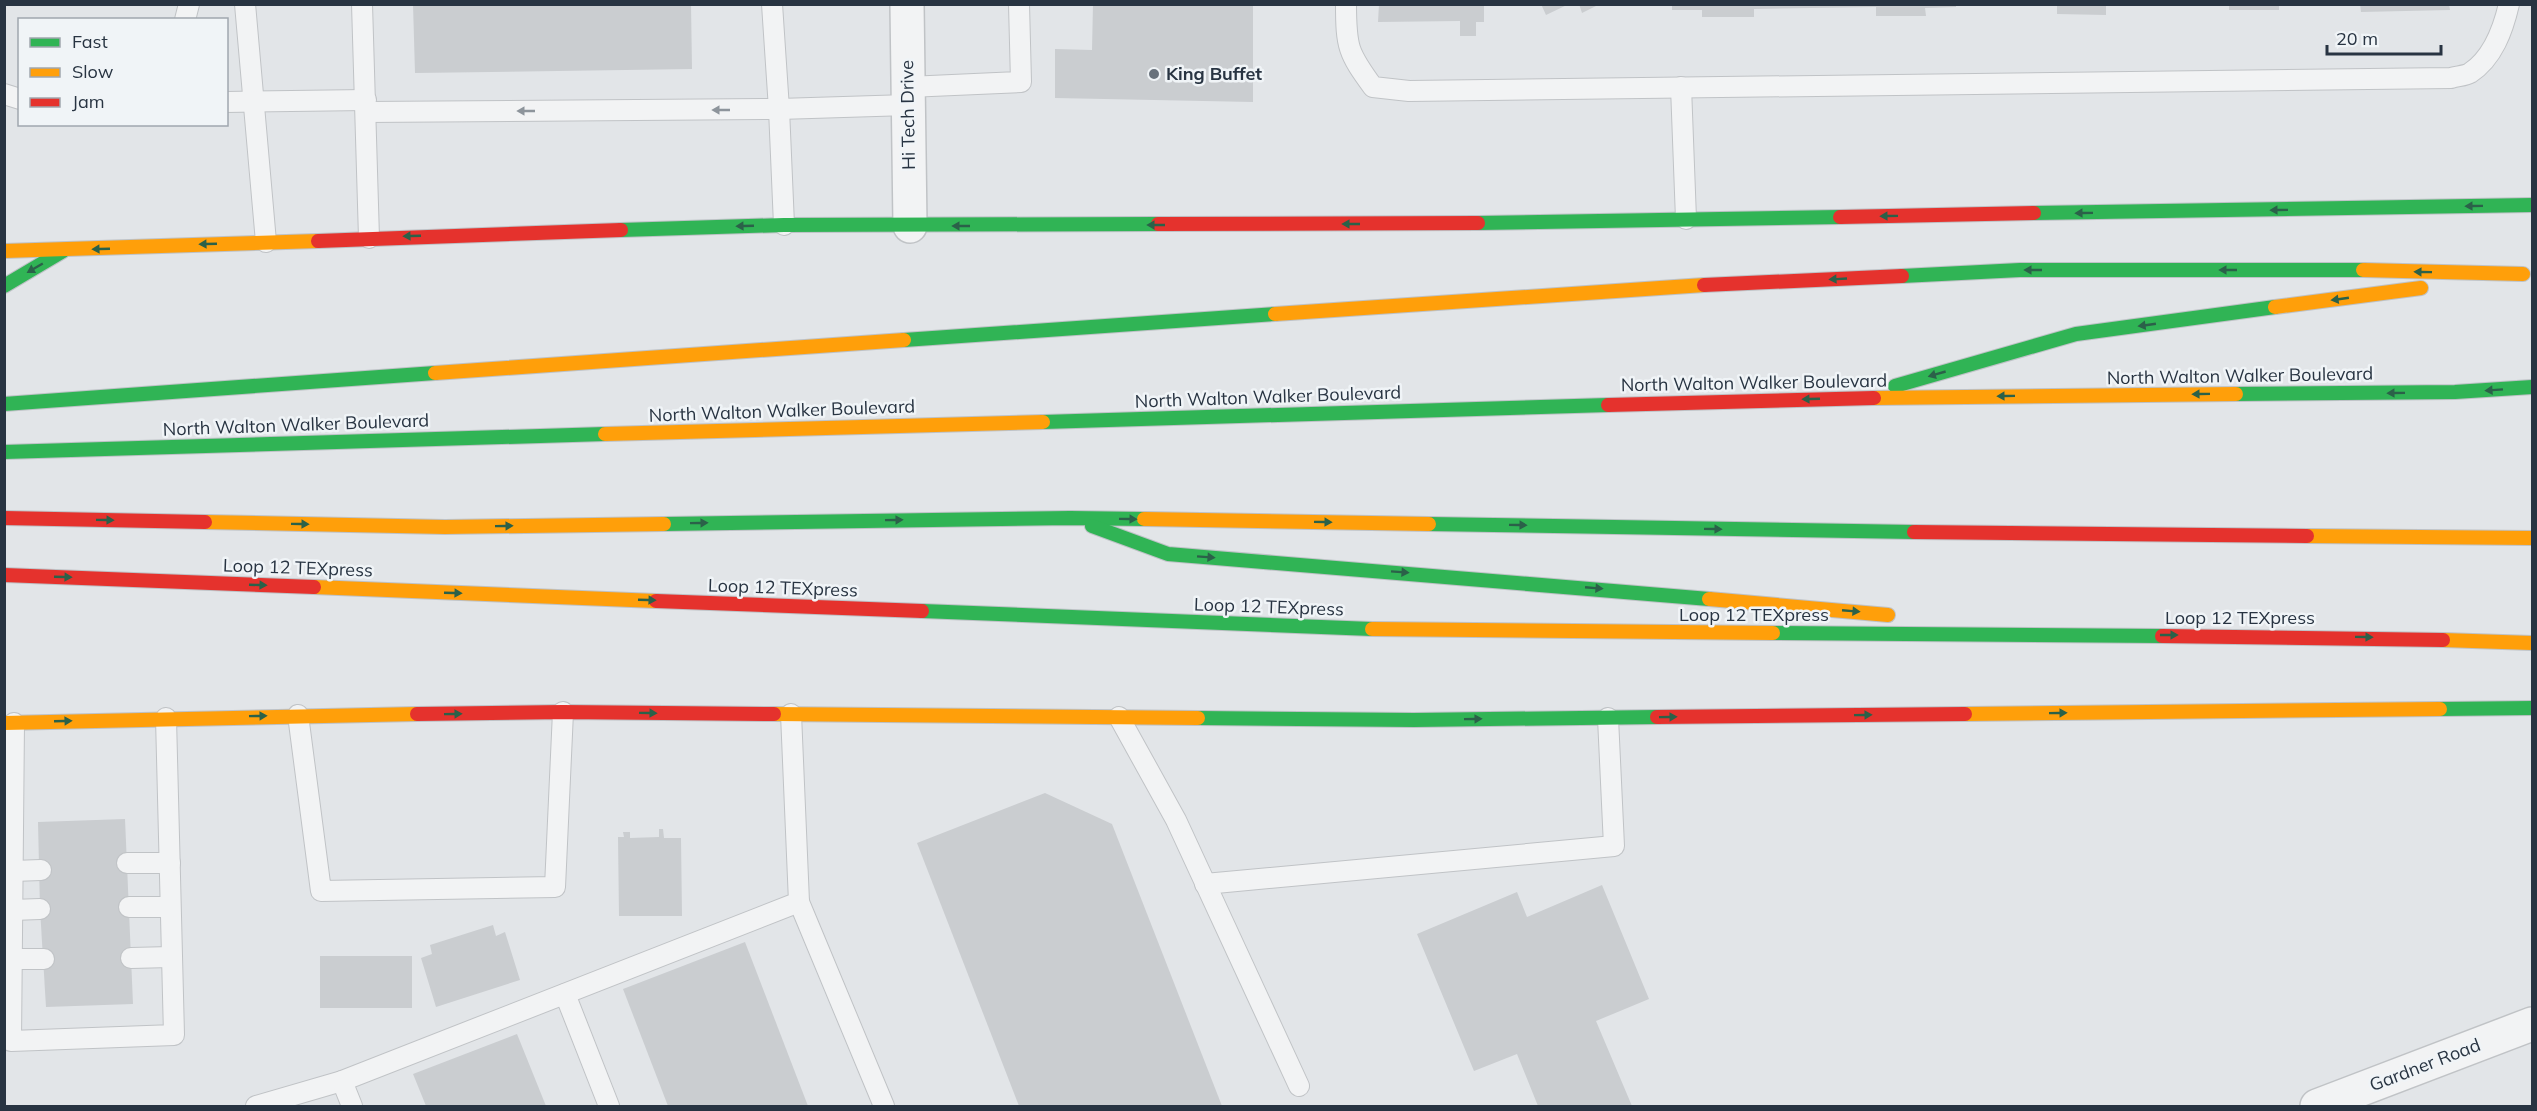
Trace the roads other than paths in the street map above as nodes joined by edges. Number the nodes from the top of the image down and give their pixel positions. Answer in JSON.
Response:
{"nodes":[{"id":1,"x":245,"y":4,"type":"edge"},
{"id":2,"x":362,"y":4,"type":"edge"},
{"id":3,"x":772,"y":4,"type":"edge"},
{"id":4,"x":907,"y":4,"type":"edge"},
{"id":5,"x":1019,"y":4,"type":"edge"},
{"id":6,"x":1346,"y":4,"type":"edge"},
{"id":7,"x":2509,"y":4,"type":"edge"},
{"id":8,"x":1681,"y":87,"type":"junction"},
{"id":9,"x":908,"y":96,"type":"junction"},
{"id":10,"x":228,"y":102,"type":"edge"},
{"id":11,"x":254,"y":103,"type":"junction"},
{"id":12,"x":366,"y":106,"type":"junction"},
{"id":13,"x":779,"y":109,"type":"junction"},
{"id":14,"x":2532,"y":206,"type":"edge"},
{"id":15,"x":1686,"y":219,"type":"junction"},
{"id":16,"x":783,"y":225,"type":"junction"},
{"id":17,"x":910,"y":226,"type":"junction"},
{"id":18,"x":4,"y":237,"type":"edge"},
{"id":19,"x":369,"y":238,"type":"junction"},
{"id":20,"x":266,"y":242,"type":"junction"},
{"id":21,"x":40,"y":250,"type":"junction"},
{"id":22,"x":65,"y":250,"type":"junction"},
{"id":23,"x":4,"y":251,"type":"edge"},
{"id":24,"x":2528,"y":274,"type":"edge"},
{"id":25,"x":4,"y":286,"type":"edge"},
{"id":26,"x":2532,"y":387,"type":"edge"},
{"id":27,"x":1853,"y":398,"type":"junction"},
{"id":28,"x":4,"y":404,"type":"edge"},
{"id":29,"x":4,"y":452,"type":"edge"},
{"id":30,"x":4,"y":518,"type":"edge"},
{"id":31,"x":1070,"y":518,"type":"junction"},
{"id":32,"x":2532,"y":538,"type":"edge"},
{"id":33,"x":4,"y":575,"type":"edge"},
{"id":34,"x":1897,"y":615,"type":"dead end"},
{"id":35,"x":1944,"y":620,"type":"dead end"},
{"id":36,"x":2110,"y":635,"type":"junction"},
{"id":37,"x":2532,"y":643,"type":"edge"},
{"id":38,"x":2532,"y":708,"type":"edge"},
{"id":39,"x":563,"y":712,"type":"junction"},
{"id":40,"x":791,"y":714,"type":"junction"},
{"id":41,"x":298,"y":715,"type":"junction"},
{"id":42,"x":1119,"y":717,"type":"junction"},
{"id":43,"x":166,"y":718,"type":"junction"},
{"id":44,"x":1608,"y":718,"type":"junction"},
{"id":45,"x":8,"y":721,"type":"edge"},
{"id":46,"x":127,"y":863,"type":"dead end"},
{"id":47,"x":170,"y":863,"type":"junction"},
{"id":48,"x":41,"y":870,"type":"dead end"},
{"id":49,"x":13,"y":871,"type":"junction"},
{"id":50,"x":1205,"y":884,"type":"junction"},
{"id":51,"x":799,"y":902,"type":"junction"},
{"id":52,"x":129,"y":907,"type":"dead end"},
{"id":53,"x":170,"y":907,"type":"junction"},
{"id":54,"x":40,"y":909,"type":"dead end"},
{"id":55,"x":12,"y":910,"type":"junction"},
{"id":56,"x":171,"y":957,"type":"junction"},
{"id":57,"x":131,"y":958,"type":"dead end"},
{"id":58,"x":12,"y":959,"type":"junction"},
{"id":59,"x":44,"y":959,"type":"dead end"},
{"id":60,"x":565,"y":994,"type":"junction"},
{"id":61,"x":2532,"y":1024,"type":"edge"},
{"id":62,"x":8,"y":1043,"type":"edge"},
{"id":63,"x":342,"y":1081,"type":"junction"},
{"id":64,"x":1299,"y":1086,"type":"dead end"},
{"id":65,"x":256,"y":1107,"type":"edge"},
{"id":66,"x":352,"y":1107,"type":"edge"},
{"id":67,"x":609,"y":1107,"type":"edge"},
{"id":68,"x":884,"y":1107,"type":"edge"},
{"id":69,"x":2317,"y":1107,"type":"edge"}],
"edges":[{"from":1,"to":11,"type":"lane"},
{"from":2,"to":12,"type":"lane"},
{"from":3,"to":13,"type":"lane"},
{"from":4,"to":9,"type":"street","name":"Hi Tech Drive"},
{"from":5,"to":9,"type":"lane"},
{"from":6,"to":8,"type":"lane"},
{"from":7,"to":8,"type":"lane"},
{"from":8,"to":15,"type":"lane"},
{"from":9,"to":13,"type":"lane"},
{"from":9,"to":17,"type":"street","name":"Hi Tech Drive"},
{"from":10,"to":11,"type":"lane"},
{"from":11,"to":12,"type":"lane"},
{"from":11,"to":20,"type":"lane"},
{"from":13,"to":12,"type":"lane","one_way":true},
{"from":12,"to":19,"type":"lane"},
{"from":13,"to":16,"type":"lane"},
{"from":14,"to":15,"type":"main road","one_way":true},
{"from":15,"to":17,"type":"main road","one_way":true},
{"from":16,"to":17,"type":"main road"},
{"from":16,"to":19,"type":"main road","one_way":true},
{"from":18,"to":21,"type":"main road"},
{"from":19,"to":20,"type":"main road"},
{"from":20,"to":22,"type":"main road","one_way":true},
{"from":21,"to":22,"type":"main road"},
{"from":21,"to":23,"type":"main road"},
{"from":22,"to":25,"type":"main road","one_way":true},
{"from":24,"to":27,"type":"main road","one_way":true},
{"from":24,"to":28,"type":"main road","one_way":true},
{"from":26,"to":27,"type":"main road","name":"North Walton Walker Boulevard","one_way":true},
{"from":27,"to":29,"type":"main road","name":"North Walton Walker Boulevard","one_way":true},
{"from":30,"to":31,"type":"main road","one_way":true},
{"from":31,"to":32,"type":"main road","one_way":true},
{"from":31,"to":34,"type":"main road","one_way":true},
{"from":33,"to":36,"type":"main road","name":"Loop 12 TEXpress","one_way":true},
{"from":35,"to":36,"type":"main road"},
{"from":36,"to":37,"type":"main road","name":"Loop 12 TEXpress","one_way":true},
{"from":44,"to":38,"type":"main road","one_way":true},
{"from":39,"to":40,"type":"main road","one_way":true},
{"from":41,"to":39,"type":"main road","one_way":true},
{"from":39,"to":41,"type":"lane"},
{"from":40,"to":42,"type":"main road"},
{"from":40,"to":51,"type":"lane"},
{"from":43,"to":41,"type":"main road","one_way":true},
{"from":42,"to":44,"type":"main road","one_way":true},
{"from":42,"to":50,"type":"lane"},
{"from":45,"to":43,"type":"main road","one_way":true},
{"from":43,"to":47,"type":"lane"},
{"from":44,"to":50,"type":"lane"},
{"from":45,"to":49,"type":"lane"},
{"from":46,"to":47,"type":"lane"},
{"from":47,"to":53,"type":"lane"},
{"from":48,"to":49,"type":"lane"},
{"from":49,"to":55,"type":"lane"},
{"from":50,"to":64,"type":"lane"},
{"from":51,"to":60,"type":"lane"},
{"from":51,"to":68,"type":"lane"},
{"from":52,"to":53,"type":"lane"},
{"from":53,"to":56,"type":"lane"},
{"from":54,"to":55,"type":"lane"},
{"from":55,"to":58,"type":"lane"},
{"from":56,"to":57,"type":"lane"},
{"from":56,"to":62,"type":"lane"},
{"from":58,"to":59,"type":"lane"},
{"from":58,"to":62,"type":"lane"},
{"from":60,"to":63,"type":"lane"},
{"from":60,"to":67,"type":"lane"},
{"from":61,"to":69,"type":"street","name":"Gardner Road"},
{"from":63,"to":65,"type":"lane"},
{"from":63,"to":66,"type":"lane"}]}
